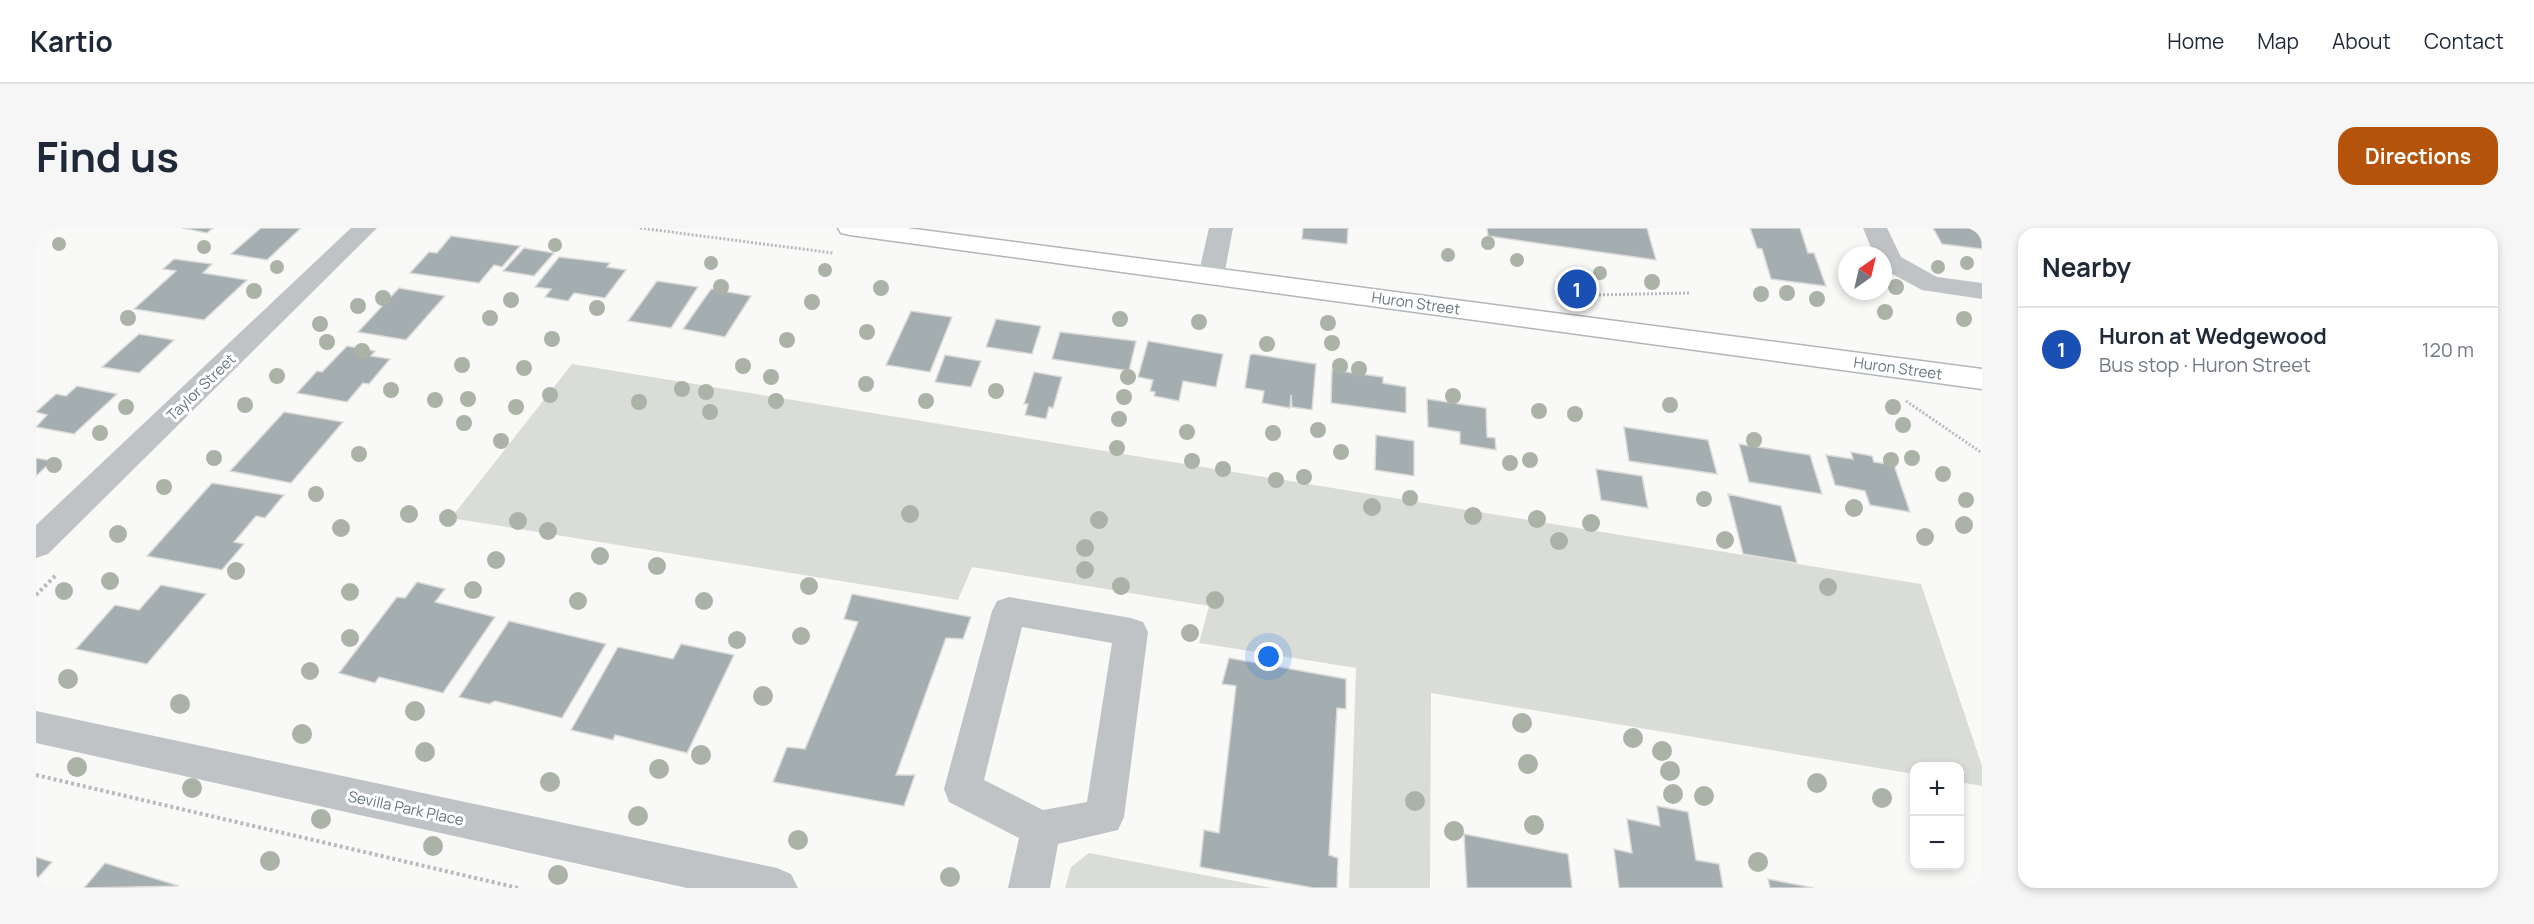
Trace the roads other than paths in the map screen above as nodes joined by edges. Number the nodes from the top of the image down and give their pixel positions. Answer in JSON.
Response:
{"nodes":[{"id":1,"x":365,"y":228,"type":"edge"},
{"id":2,"x":850,"y":228,"type":"edge"},
{"id":3,"x":1221,"y":228,"type":"edge"},
{"id":4,"x":1875,"y":228,"type":"edge"},
{"id":5,"x":1211,"y":276,"type":"junction"},
{"id":6,"x":1982,"y":291,"type":"edge"},
{"id":7,"x":1982,"y":379,"type":"edge"},
{"id":8,"x":36,"y":545,"type":"edge"},
{"id":9,"x":36,"y":727,"type":"edge"},
{"id":10,"x":1041,"y":829,"type":"junction"},
{"id":11,"x":777,"y":888,"type":"edge"},
{"id":12,"x":1029,"y":888,"type":"edge"}],
"edges":[{"from":1,"to":8,"type":"street","name":"Taylor Street"},
{"from":2,"to":5,"type":"main road","name":"Huron Street"},
{"from":3,"to":5,"type":"street"},
{"from":4,"to":6,"type":"street"},
{"from":5,"to":7,"type":"main road","name":"Huron Street"},
{"from":9,"to":11,"type":"street","name":"Sevilla Park Place"},
{"from":10,"to":10,"type":"street"},
{"from":10,"to":12,"type":"street"}]}
